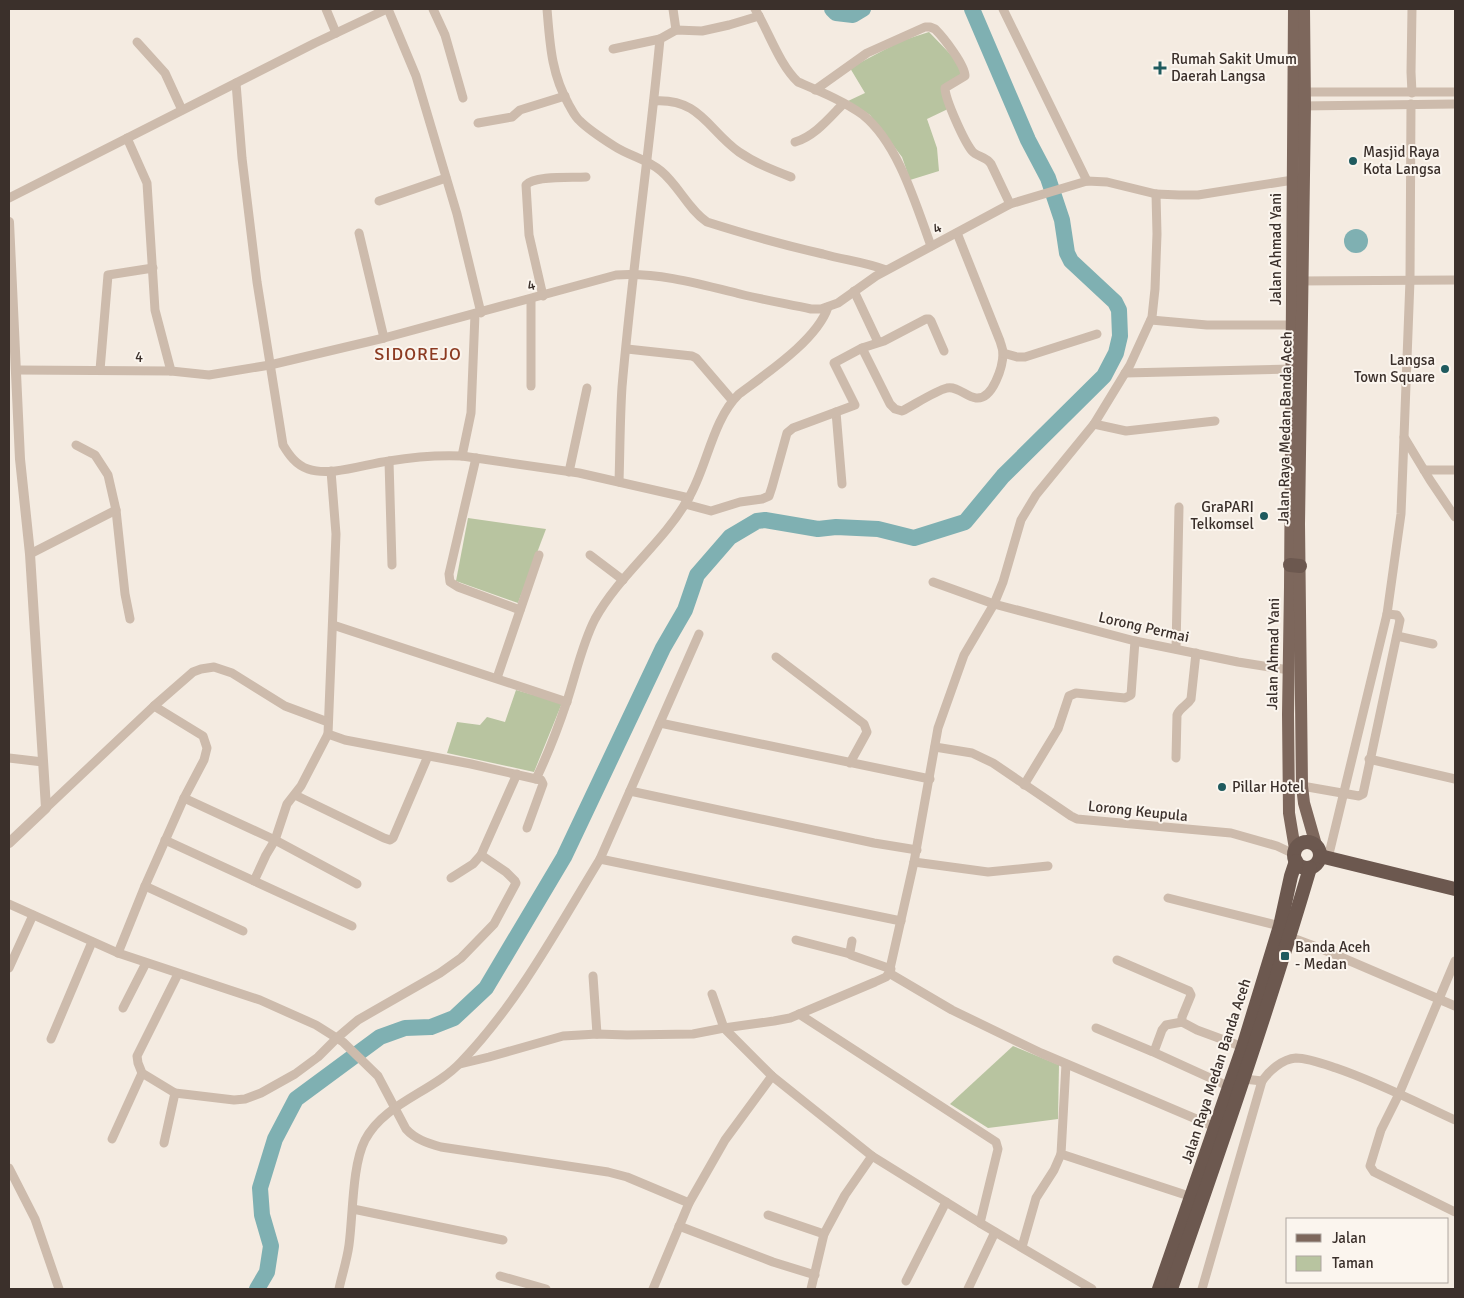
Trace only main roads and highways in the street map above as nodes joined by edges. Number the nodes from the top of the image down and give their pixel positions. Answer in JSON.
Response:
{"nodes":[{"id":1,"x":1294,"y":9,"type":"edge"},
{"id":2,"x":1304,"y":9,"type":"edge"},
{"id":3,"x":1299,"y":92,"type":"junction"},
{"id":4,"x":1299,"y":106,"type":"junction"},
{"id":5,"x":1297,"y":281,"type":"junction"},
{"id":6,"x":1295,"y":566,"type":"junction"},
{"id":7,"x":1321,"y":853,"type":"junction"},
{"id":8,"x":1295,"y":855,"type":"junction"},
{"id":9,"x":1310,"y":868,"type":"junction"},
{"id":10,"x":1455,"y":890,"type":"edge"},
{"id":11,"x":1236,"y":1080,"type":"junction"},
{"id":12,"x":1160,"y":1289,"type":"edge"},
{"id":13,"x":1171,"y":1289,"type":"edge"}],
"edges":[{"from":1,"to":3,"type":"main road","name":"Jalan Ahmad Yani"},
{"from":2,"to":3,"type":"main road"},
{"from":3,"to":4,"type":"main road","name":"Jalan Ahmad Yani"},
{"from":4,"to":5,"type":"main road","name":"Jalan Raya Medan Banda Aceh"},
{"from":4,"to":5,"type":"main road","name":"Jalan Ahmad Yani"},
{"from":5,"to":6,"type":"main road","name":"Jalan Raya Medan Banda Aceh"},
{"from":5,"to":6,"type":"main road","name":"Jalan Ahmad Yani"},
{"from":6,"to":7,"type":"main road","name":"Jalan Raya Medan Banda Aceh"},
{"from":6,"to":8,"type":"main road","name":"Jalan Ahmad Yani"},
{"from":7,"to":8,"type":"highway"},
{"from":7,"to":9,"type":"highway"},
{"from":7,"to":10,"type":"highway"},
{"from":8,"to":9,"type":"highway"},
{"from":8,"to":11,"type":"highway","name":"Jalan Raya Medan Banda Aceh"},
{"from":9,"to":11,"type":"highway","name":"Jalan Raya Medan Banda Aceh"},
{"from":11,"to":12,"type":"highway","name":"Jalan Raya Medan Banda Aceh"},
{"from":11,"to":13,"type":"highway","name":"Jalan Raya Medan Banda Aceh"}]}
